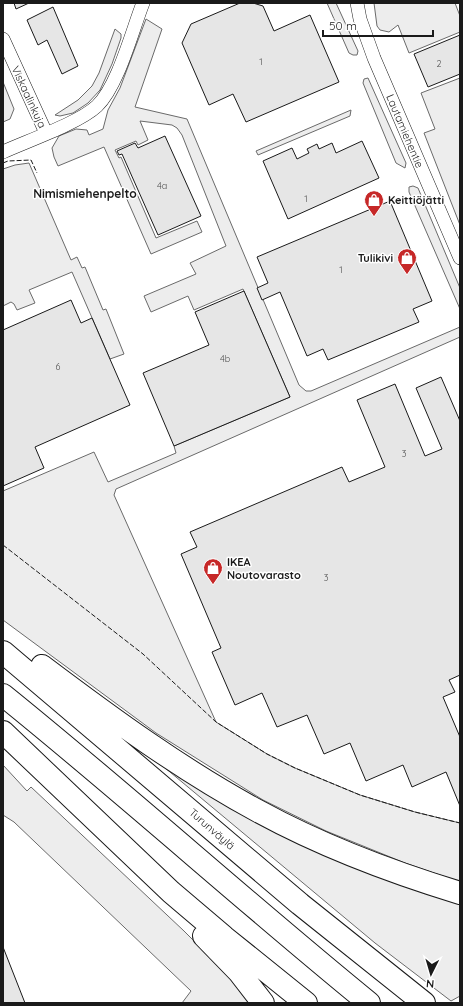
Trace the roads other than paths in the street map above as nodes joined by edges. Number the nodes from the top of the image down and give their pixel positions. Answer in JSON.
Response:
{"nodes":[{"id":1,"x":143,"y":3,"type":"edge"},
{"id":2,"x":357,"y":3,"type":"edge"},
{"id":3,"x":3,"y":39,"type":"edge"},
{"id":4,"x":46,"y":133,"type":"junction"},
{"id":5,"x":3,"y":152,"type":"edge"},
{"id":6,"x":460,"y":258,"type":"edge"},
{"id":7,"x":3,"y":645,"type":"edge"},
{"id":8,"x":3,"y":652,"type":"edge"},
{"id":9,"x":3,"y":695,"type":"edge"},
{"id":10,"x":3,"y":732,"type":"edge"},
{"id":11,"x":171,"y":892,"type":"junction"},
{"id":12,"x":460,"y":893,"type":"edge"},
{"id":13,"x":263,"y":1003,"type":"edge"},
{"id":14,"x":306,"y":1003,"type":"edge"},
{"id":15,"x":369,"y":1003,"type":"edge"},
{"id":16,"x":424,"y":1003,"type":"edge"}],
"edges":[{"from":1,"to":4,"type":"street"},
{"from":2,"to":6,"type":"street","name":"Lautamiehentie"},
{"from":3,"to":4,"type":"street","name":"Viskaalinkuja"},
{"from":4,"to":5,"type":"street"},
{"from":7,"to":12,"type":"highway"},
{"from":8,"to":16,"type":"highway","name":"Turunväylä"},
{"from":9,"to":15,"type":"highway"},
{"from":10,"to":11,"type":"highway"},
{"from":11,"to":13,"type":"highway"},
{"from":11,"to":14,"type":"highway"}]}
